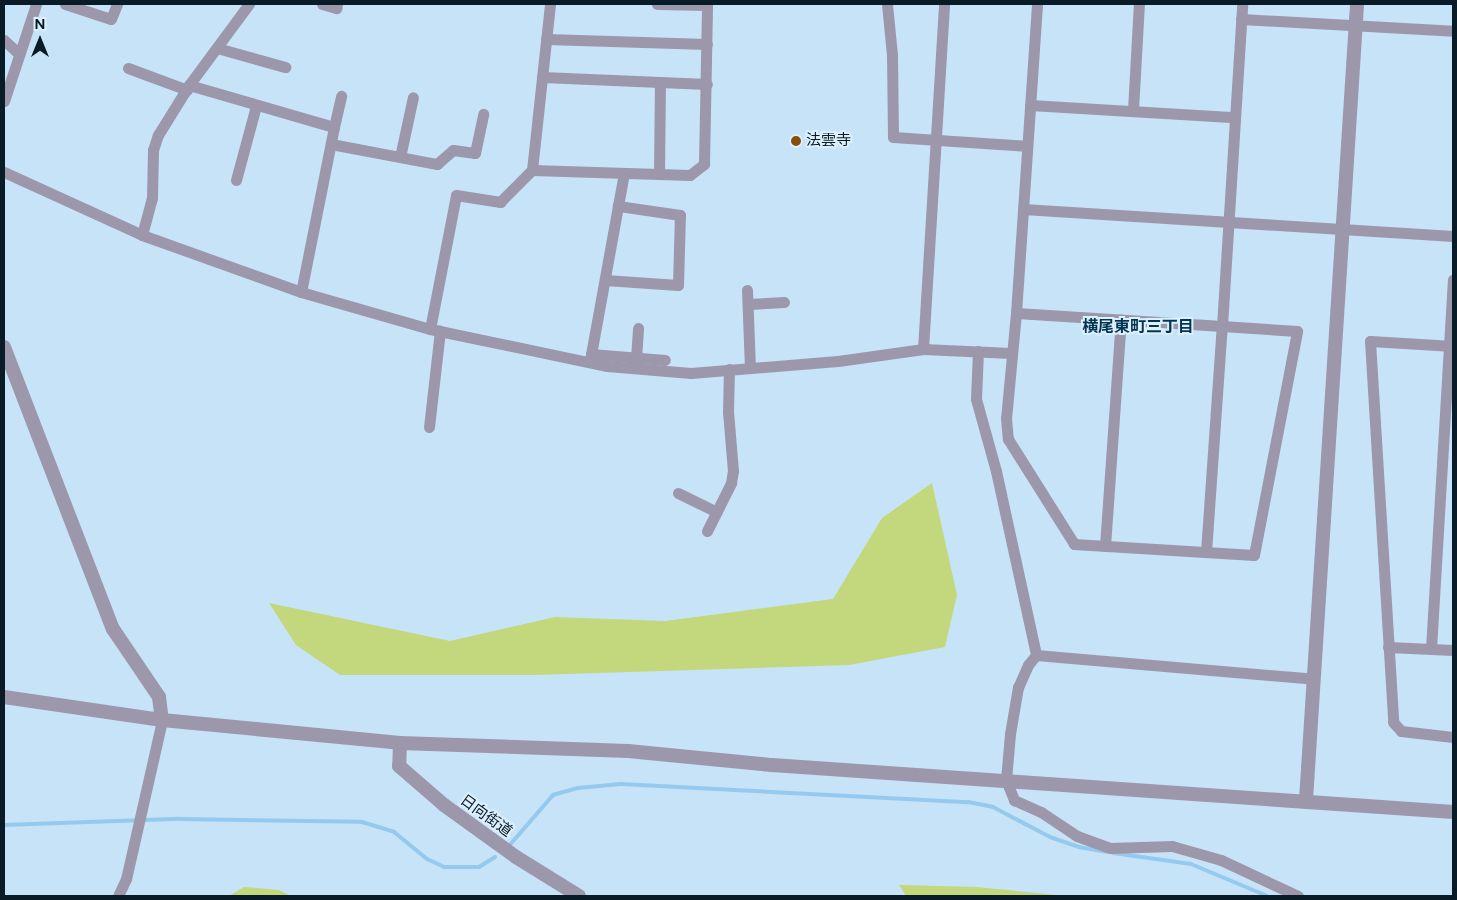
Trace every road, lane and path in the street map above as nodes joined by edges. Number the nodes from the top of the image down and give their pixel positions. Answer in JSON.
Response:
{"nodes":[{"id":1,"x":36,"y":4,"type":"edge"},
{"id":2,"x":65,"y":4,"type":"edge"},
{"id":3,"x":117,"y":4,"type":"edge"},
{"id":4,"x":249,"y":4,"type":"edge"},
{"id":5,"x":322,"y":4,"type":"edge"},
{"id":6,"x":337,"y":4,"type":"edge"},
{"id":7,"x":550,"y":4,"type":"edge"},
{"id":8,"x":657,"y":4,"type":"edge"},
{"id":9,"x":707,"y":4,"type":"edge"},
{"id":10,"x":887,"y":4,"type":"edge"},
{"id":11,"x":944,"y":4,"type":"edge"},
{"id":12,"x":1037,"y":4,"type":"edge"},
{"id":13,"x":1139,"y":4,"type":"edge"},
{"id":14,"x":1242,"y":4,"type":"edge"},
{"id":15,"x":1357,"y":4,"type":"edge"},
{"id":16,"x":1242,"y":19,"type":"junction"},
{"id":17,"x":1355,"y":25,"type":"junction"},
{"id":18,"x":1453,"y":31,"type":"edge"},
{"id":19,"x":546,"y":39,"type":"junction"},
{"id":20,"x":4,"y":40,"type":"edge"},
{"id":21,"x":707,"y":44,"type":"junction"},
{"id":22,"x":217,"y":48,"type":"junction"},
{"id":23,"x":18,"y":53,"type":"junction"},
{"id":24,"x":285,"y":67,"type":"dead end"},
{"id":25,"x":128,"y":68,"type":"dead end"},
{"id":26,"x":542,"y":78,"type":"junction"},
{"id":27,"x":660,"y":82,"type":"junction"},
{"id":28,"x":707,"y":84,"type":"junction"},
{"id":29,"x":188,"y":87,"type":"junction"},
{"id":30,"x":342,"y":96,"type":"dead end"},
{"id":31,"x":413,"y":97,"type":"dead end"},
{"id":32,"x":4,"y":101,"type":"edge"},
{"id":33,"x":1030,"y":105,"type":"junction"},
{"id":34,"x":256,"y":106,"type":"junction"},
{"id":35,"x":1133,"y":110,"type":"junction"},
{"id":36,"x":483,"y":114,"type":"dead end"},
{"id":37,"x":1235,"y":116,"type":"junction"},
{"id":38,"x":334,"y":127,"type":"junction"},
{"id":39,"x":936,"y":140,"type":"junction"},
{"id":40,"x":330,"y":144,"type":"junction"},
{"id":41,"x":1027,"y":146,"type":"junction"},
{"id":42,"x":400,"y":157,"type":"junction"},
{"id":43,"x":532,"y":170,"type":"junction"},
{"id":44,"x":4,"y":172,"type":"edge"},
{"id":45,"x":624,"y":173,"type":"junction"},
{"id":46,"x":659,"y":174,"type":"junction"},
{"id":47,"x":236,"y":180,"type":"dead end"},
{"id":48,"x":618,"y":206,"type":"junction"},
{"id":49,"x":1023,"y":209,"type":"junction"},
{"id":50,"x":1229,"y":222,"type":"junction"},
{"id":51,"x":1343,"y":229,"type":"junction"},
{"id":52,"x":142,"y":236,"type":"junction"},
{"id":53,"x":1453,"y":236,"type":"edge"},
{"id":54,"x":605,"y":280,"type":"junction"},
{"id":55,"x":1453,"y":280,"type":"edge"},
{"id":56,"x":747,"y":290,"type":"dead end"},
{"id":57,"x":301,"y":292,"type":"junction"},
{"id":58,"x":784,"y":302,"type":"dead end"},
{"id":59,"x":748,"y":304,"type":"junction"},
{"id":60,"x":1016,"y":313,"type":"junction"},
{"id":61,"x":1122,"y":320,"type":"junction"},
{"id":62,"x":1222,"y":326,"type":"junction"},
{"id":63,"x":638,"y":328,"type":"dead end"},
{"id":64,"x":435,"y":330,"type":"junction"},
{"id":65,"x":1450,"y":346,"type":"edge"},
{"id":66,"x":4,"y":347,"type":"edge"},
{"id":67,"x":923,"y":349,"type":"junction"},
{"id":68,"x":978,"y":352,"type":"junction"},
{"id":69,"x":1012,"y":353,"type":"junction"},
{"id":70,"x":591,"y":357,"type":"junction"},
{"id":71,"x":636,"y":358,"type":"junction"},
{"id":72,"x":665,"y":360,"type":"dead end"},
{"id":73,"x":750,"y":368,"type":"junction"},
{"id":74,"x":730,"y":369,"type":"junction"},
{"id":75,"x":429,"y":428,"type":"dead end"},
{"id":76,"x":678,"y":493,"type":"dead end"},
{"id":77,"x":717,"y":512,"type":"junction"},
{"id":78,"x":707,"y":531,"type":"dead end"},
{"id":79,"x":1105,"y":546,"type":"junction"},
{"id":80,"x":1206,"y":552,"type":"junction"},
{"id":81,"x":1388,"y":647,"type":"junction"},
{"id":82,"x":1431,"y":649,"type":"junction"},
{"id":83,"x":1453,"y":650,"type":"edge"},
{"id":84,"x":1036,"y":655,"type":"junction"},
{"id":85,"x":1314,"y":679,"type":"junction"},
{"id":86,"x":4,"y":697,"type":"edge"},
{"id":87,"x":162,"y":720,"type":"junction"},
{"id":88,"x":1453,"y":737,"type":"edge"},
{"id":89,"x":400,"y":743,"type":"junction"},
{"id":90,"x":1006,"y":780,"type":"junction"},
{"id":91,"x":1306,"y":800,"type":"junction"},
{"id":92,"x":1453,"y":812,"type":"edge"},
{"id":93,"x":118,"y":896,"type":"edge"},
{"id":94,"x":579,"y":896,"type":"edge"},
{"id":95,"x":1298,"y":896,"type":"edge"}],
"edges":[{"from":1,"to":23,"type":"street"},
{"from":2,"to":3,"type":"street"},
{"from":4,"to":22,"type":"street"},
{"from":5,"to":6,"type":"street"},
{"from":7,"to":19,"type":"street"},
{"from":8,"to":9,"type":"street"},
{"from":9,"to":21,"type":"street"},
{"from":10,"to":39,"type":"street"},
{"from":11,"to":39,"type":"street"},
{"from":12,"to":33,"type":"street"},
{"from":13,"to":35,"type":"street"},
{"from":14,"to":16,"type":"street"},
{"from":15,"to":17,"type":"street"},
{"from":16,"to":17,"type":"street"},
{"from":16,"to":37,"type":"street"},
{"from":17,"to":18,"type":"street"},
{"from":17,"to":51,"type":"street"},
{"from":19,"to":21,"type":"street"},
{"from":19,"to":26,"type":"street"},
{"from":20,"to":23,"type":"street"},
{"from":21,"to":28,"type":"street"},
{"from":22,"to":24,"type":"street"},
{"from":22,"to":29,"type":"street"},
{"from":23,"to":32,"type":"street"},
{"from":25,"to":29,"type":"street"},
{"from":26,"to":27,"type":"street"},
{"from":26,"to":43,"type":"street"},
{"from":27,"to":28,"type":"street"},
{"from":27,"to":46,"type":"street"},
{"from":28,"to":46,"type":"street"},
{"from":29,"to":34,"type":"street"},
{"from":29,"to":52,"type":"street"},
{"from":30,"to":38,"type":"street"},
{"from":31,"to":42,"type":"street"},
{"from":33,"to":35,"type":"street"},
{"from":33,"to":41,"type":"street"},
{"from":34,"to":38,"type":"street"},
{"from":34,"to":47,"type":"street"},
{"from":35,"to":37,"type":"street"},
{"from":36,"to":42,"type":"street"},
{"from":37,"to":50,"type":"street"},
{"from":38,"to":40,"type":"street"},
{"from":39,"to":41,"type":"street"},
{"from":39,"to":67,"type":"street"},
{"from":40,"to":42,"type":"street"},
{"from":40,"to":57,"type":"street"},
{"from":41,"to":49,"type":"street"},
{"from":43,"to":45,"type":"street"},
{"from":43,"to":64,"type":"street"},
{"from":44,"to":52,"type":"street"},
{"from":45,"to":46,"type":"street"},
{"from":45,"to":48,"type":"street"},
{"from":48,"to":54,"type":"street"},
{"from":48,"to":54,"type":"street"},
{"from":49,"to":50,"type":"street"},
{"from":49,"to":60,"type":"street"},
{"from":50,"to":51,"type":"street"},
{"from":50,"to":62,"type":"street"},
{"from":51,"to":53,"type":"street"},
{"from":51,"to":85,"type":"street"},
{"from":52,"to":57,"type":"street"},
{"from":54,"to":70,"type":"street"},
{"from":55,"to":65,"type":"street"},
{"from":56,"to":59,"type":"street"},
{"from":57,"to":64,"type":"street"},
{"from":58,"to":59,"type":"street"},
{"from":59,"to":73,"type":"street"},
{"from":60,"to":61,"type":"street"},
{"from":60,"to":69,"type":"street"},
{"from":61,"to":62,"type":"street"},
{"from":61,"to":79,"type":"street"},
{"from":62,"to":80,"type":"street"},
{"from":62,"to":80,"type":"street"},
{"from":63,"to":71,"type":"street"},
{"from":64,"to":70,"type":"street"},
{"from":64,"to":75,"type":"street"},
{"from":65,"to":81,"type":"street"},
{"from":65,"to":82,"type":"street"},
{"from":66,"to":87,"type":"street"},
{"from":67,"to":68,"type":"street"},
{"from":67,"to":73,"type":"street"},
{"from":68,"to":69,"type":"street"},
{"from":68,"to":84,"type":"street"},
{"from":69,"to":79,"type":"street"},
{"from":70,"to":71,"type":"street"},
{"from":70,"to":74,"type":"street"},
{"from":71,"to":72,"type":"street"},
{"from":73,"to":74,"type":"street"},
{"from":74,"to":77,"type":"street"},
{"from":76,"to":77,"type":"street"},
{"from":77,"to":78,"type":"street"},
{"from":79,"to":80,"type":"street"},
{"from":81,"to":82,"type":"street"},
{"from":81,"to":88,"type":"street"},
{"from":82,"to":83,"type":"street"},
{"from":84,"to":85,"type":"street"},
{"from":84,"to":90,"type":"street"},
{"from":85,"to":91,"type":"street"},
{"from":86,"to":87,"type":"street"},
{"from":87,"to":89,"type":"street"},
{"from":87,"to":93,"type":"street"},
{"from":89,"to":90,"type":"street"},
{"from":89,"to":94,"type":"street","name":"日向街道"},
{"from":90,"to":91,"type":"street"},
{"from":90,"to":95,"type":"street"},
{"from":91,"to":92,"type":"street"}]}
